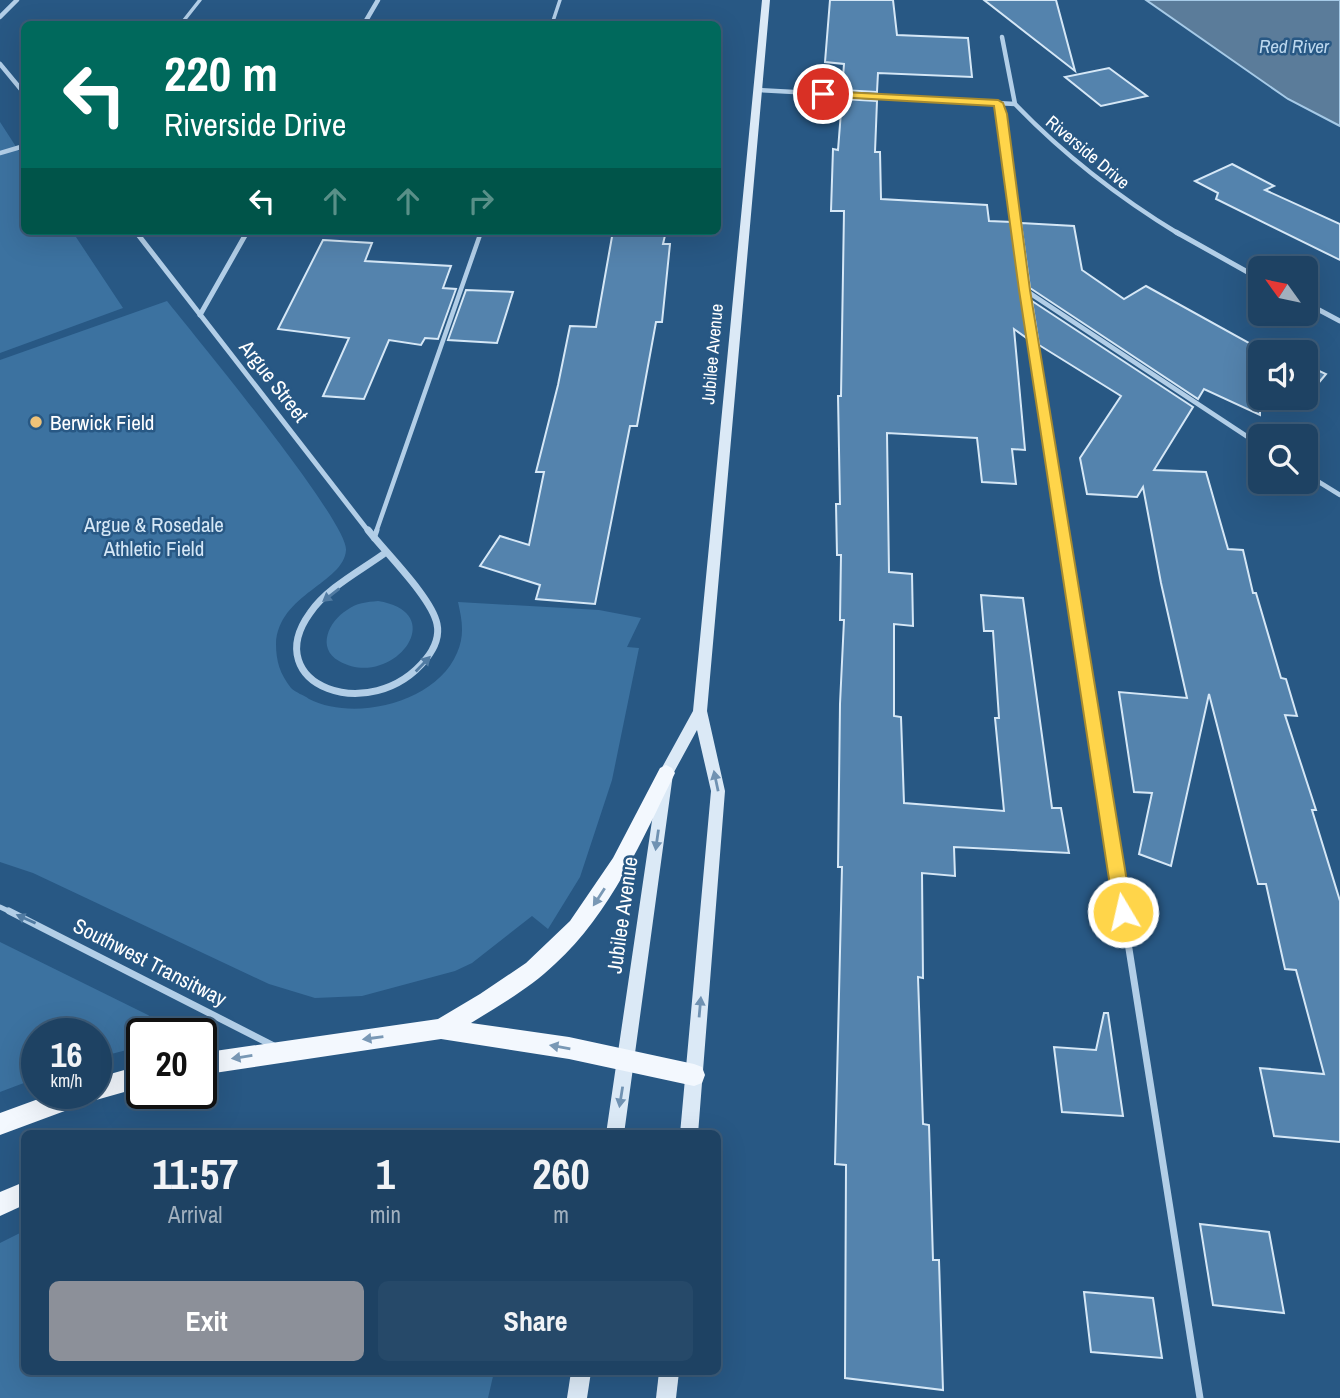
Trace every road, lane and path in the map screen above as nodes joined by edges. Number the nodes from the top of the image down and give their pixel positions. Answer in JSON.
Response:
{"nodes":[{"id":1,"x":17,"y":0,"type":"edge"},
{"id":2,"x":200,"y":0,"type":"edge"},
{"id":3,"x":378,"y":0,"type":"edge"},
{"id":4,"x":560,"y":0,"type":"edge"},
{"id":5,"x":766,"y":0,"type":"edge"},
{"id":6,"x":0,"y":17,"type":"edge"},
{"id":7,"x":183,"y":21,"type":"edge"},
{"id":8,"x":367,"y":21,"type":"edge"},
{"id":9,"x":553,"y":21,"type":"edge"},
{"id":10,"x":1003,"y":37,"type":"dead end"},
{"id":11,"x":0,"y":64,"type":"edge"},
{"id":12,"x":21,"y":89,"type":"edge"},
{"id":13,"x":760,"y":90,"type":"junction"},
{"id":14,"x":998,"y":103,"type":"junction"},
{"id":15,"x":1015,"y":104,"type":"junction"},
{"id":16,"x":21,"y":147,"type":"edge"},
{"id":17,"x":0,"y":153,"type":"edge"},
{"id":18,"x":138,"y":235,"type":"edge"},
{"id":19,"x":246,"y":235,"type":"edge"},
{"id":20,"x":480,"y":235,"type":"edge"},
{"id":21,"x":1248,"y":272,"type":"edge"},
{"id":22,"x":1025,"y":290,"type":"junction"},
{"id":23,"x":1318,"y":309,"type":"edge"},
{"id":24,"x":200,"y":316,"type":"junction"},
{"id":25,"x":1340,"y":321,"type":"edge"},
{"id":26,"x":1248,"y":437,"type":"edge"},
{"id":27,"x":1318,"y":481,"type":"edge"},
{"id":28,"x":1340,"y":495,"type":"edge"},
{"id":29,"x":374,"y":539,"type":"junction"},
{"id":30,"x":385,"y":553,"type":"junction"},
{"id":31,"x":700,"y":711,"type":"junction"},
{"id":32,"x":666,"y":773,"type":"junction"},
{"id":33,"x":0,"y":907,"type":"edge"},
{"id":34,"x":440,"y":1029,"type":"junction"},
{"id":35,"x":283,"y":1051,"type":"junction"},
{"id":36,"x":627,"y":1060,"type":"junction"},
{"id":37,"x":217,"y":1061,"type":"edge"},
{"id":38,"x":694,"y":1075,"type":"junction"},
{"id":39,"x":40,"y":1109,"type":"edge"},
{"id":40,"x":0,"y":1124,"type":"edge"},
{"id":41,"x":616,"y":1130,"type":"edge"},
{"id":42,"x":689,"y":1130,"type":"edge"},
{"id":43,"x":21,"y":1195,"type":"edge"},
{"id":44,"x":0,"y":1204,"type":"edge"},
{"id":45,"x":581,"y":1375,"type":"edge"},
{"id":46,"x":668,"y":1375,"type":"edge"},
{"id":47,"x":577,"y":1398,"type":"edge"},
{"id":48,"x":666,"y":1398,"type":"edge"},
{"id":49,"x":1200,"y":1398,"type":"edge"}],
"edges":[{"from":1,"to":6,"type":"street"},
{"from":2,"to":7,"type":"lane"},
{"from":3,"to":8,"type":"street"},
{"from":4,"to":9,"type":"lane"},
{"from":5,"to":13,"type":"main road","name":"Jubilee Avenue"},
{"from":10,"to":15,"type":"street"},
{"from":11,"to":12,"type":"street"},
{"from":13,"to":14,"type":"street"},
{"from":13,"to":31,"type":"main road","name":"Jubilee Avenue"},
{"from":14,"to":15,"type":"street"},
{"from":14,"to":22,"type":"lane"},
{"from":15,"to":21,"type":"street","name":"Riverside Drive"},
{"from":16,"to":17,"type":"street"},
{"from":18,"to":24,"type":"street","name":"Argue Street"},
{"from":19,"to":24,"type":"street"},
{"from":20,"to":29,"type":"lane"},
{"from":22,"to":26,"type":"lane"},
{"from":22,"to":49,"type":"lane"},
{"from":23,"to":25,"type":"street"},
{"from":24,"to":29,"type":"street","name":"Argue Street"},
{"from":27,"to":28,"type":"lane"},
{"from":29,"to":30,"type":"street","name":"Argue Street"},
{"from":30,"to":30,"type":"street","name":"Argue Street","one_way":true},
{"from":31,"to":32,"type":"main road","name":"Jubilee Avenue"},
{"from":38,"to":31,"type":"main road","name":"Jubilee Avenue","one_way":true},
{"from":32,"to":34,"type":"main road","one_way":true},
{"from":32,"to":36,"type":"main road","name":"Jubilee Avenue","one_way":true},
{"from":35,"to":33,"type":"lane","name":"Southwest Transitway","one_way":true},
{"from":34,"to":35,"type":"main road","one_way":true},
{"from":36,"to":34,"type":"main road","one_way":true},
{"from":35,"to":37,"type":"main road","one_way":true},
{"from":36,"to":38,"type":"main road"},
{"from":36,"to":41,"type":"main road","name":"Jubilee Avenue","one_way":true},
{"from":38,"to":42,"type":"main road","name":"Jubilee Avenue"},
{"from":39,"to":40,"type":"main road"},
{"from":43,"to":44,"type":"main road"},
{"from":45,"to":47,"type":"main road"},
{"from":46,"to":48,"type":"main road"}]}
